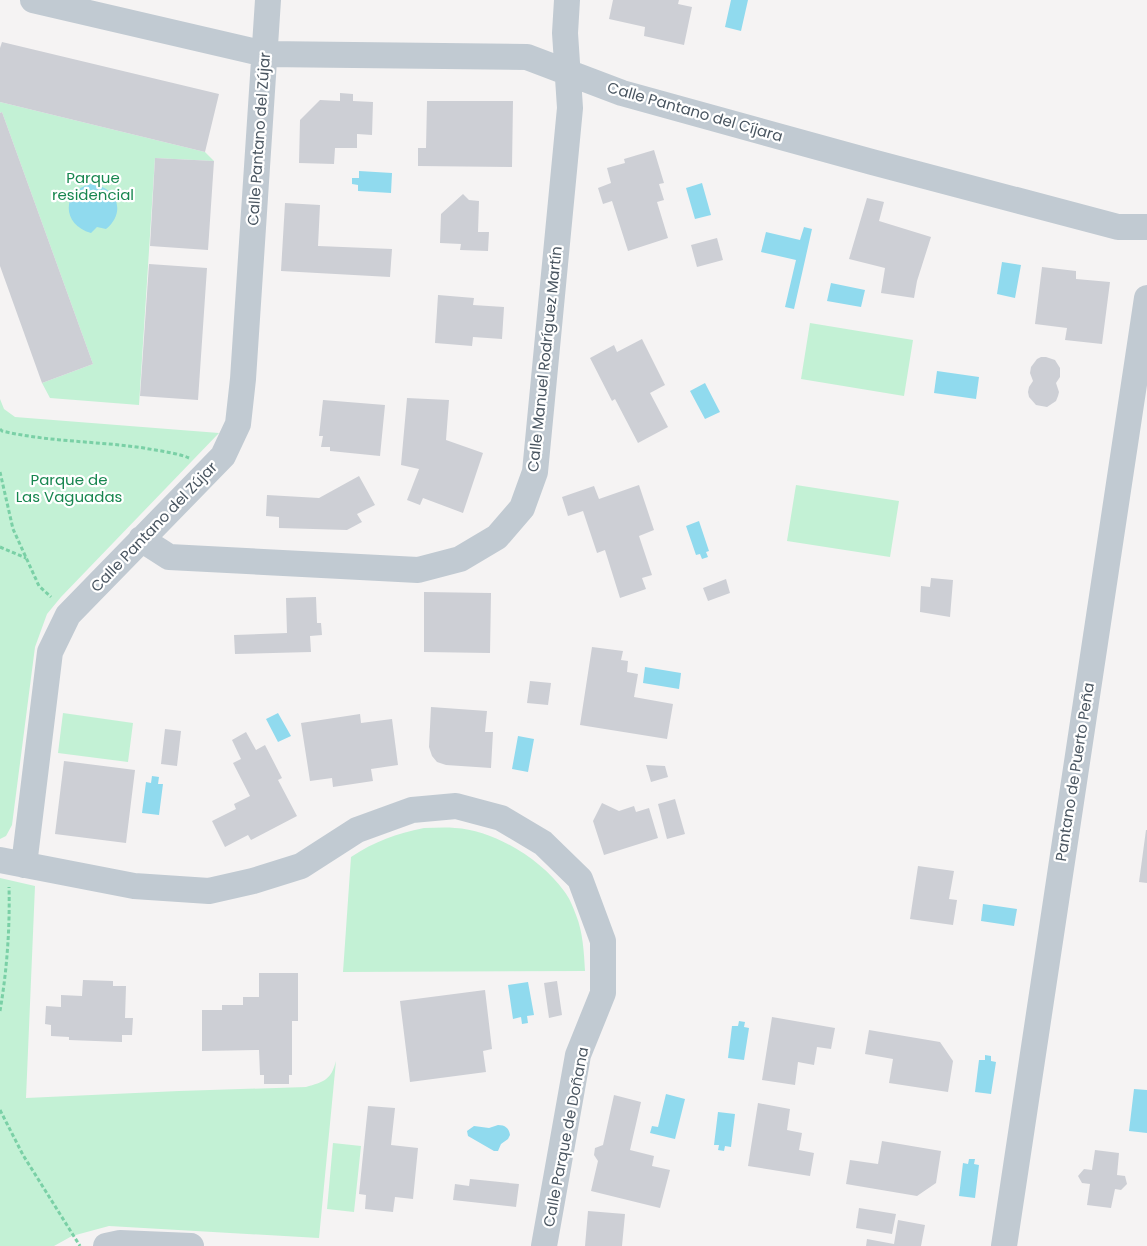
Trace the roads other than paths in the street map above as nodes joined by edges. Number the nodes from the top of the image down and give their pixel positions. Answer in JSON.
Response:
{"nodes":[{"id":1,"x":33,"y":0,"type":"edge"},
{"id":2,"x":268,"y":0,"type":"edge"},
{"id":3,"x":567,"y":0,"type":"edge"},
{"id":4,"x":265,"y":54,"type":"junction"},
{"id":5,"x":567,"y":72,"type":"junction"},
{"id":6,"x":1147,"y":227,"type":"edge"},
{"id":7,"x":1147,"y":298,"type":"edge"},
{"id":8,"x":141,"y":539,"type":"junction"},
{"id":9,"x":11,"y":862,"type":"edge"},
{"id":10,"x":106,"y":1246,"type":"edge"},
{"id":11,"x":190,"y":1246,"type":"edge"},
{"id":12,"x":544,"y":1246,"type":"edge"},
{"id":13,"x":1004,"y":1246,"type":"edge"}],
"edges":[{"from":1,"to":4,"type":"street","name":"Calle Pantano del Cíjara"},
{"from":2,"to":4,"type":"street","name":"Calle Pantano del Zújar"},
{"from":3,"to":5,"type":"street","name":"Calle Manuel Rodríguez Martín"},
{"from":4,"to":5,"type":"street","name":"Calle Pantano del Cíjara"},
{"from":4,"to":8,"type":"street","name":"Calle Pantano del Zújar"},
{"from":5,"to":6,"type":"street","name":"Calle Pantano del Cíjara"},
{"from":5,"to":8,"type":"street","name":"Calle Manuel Rodríguez Martín"},
{"from":7,"to":13,"type":"street","name":"Pantano de Puerto Peña"},
{"from":8,"to":9,"type":"street","name":"Calle Pantano del Zújar"},
{"from":9,"to":12,"type":"street","name":"Calle Parque de Doñana"},
{"from":10,"to":11,"type":"street"}]}
